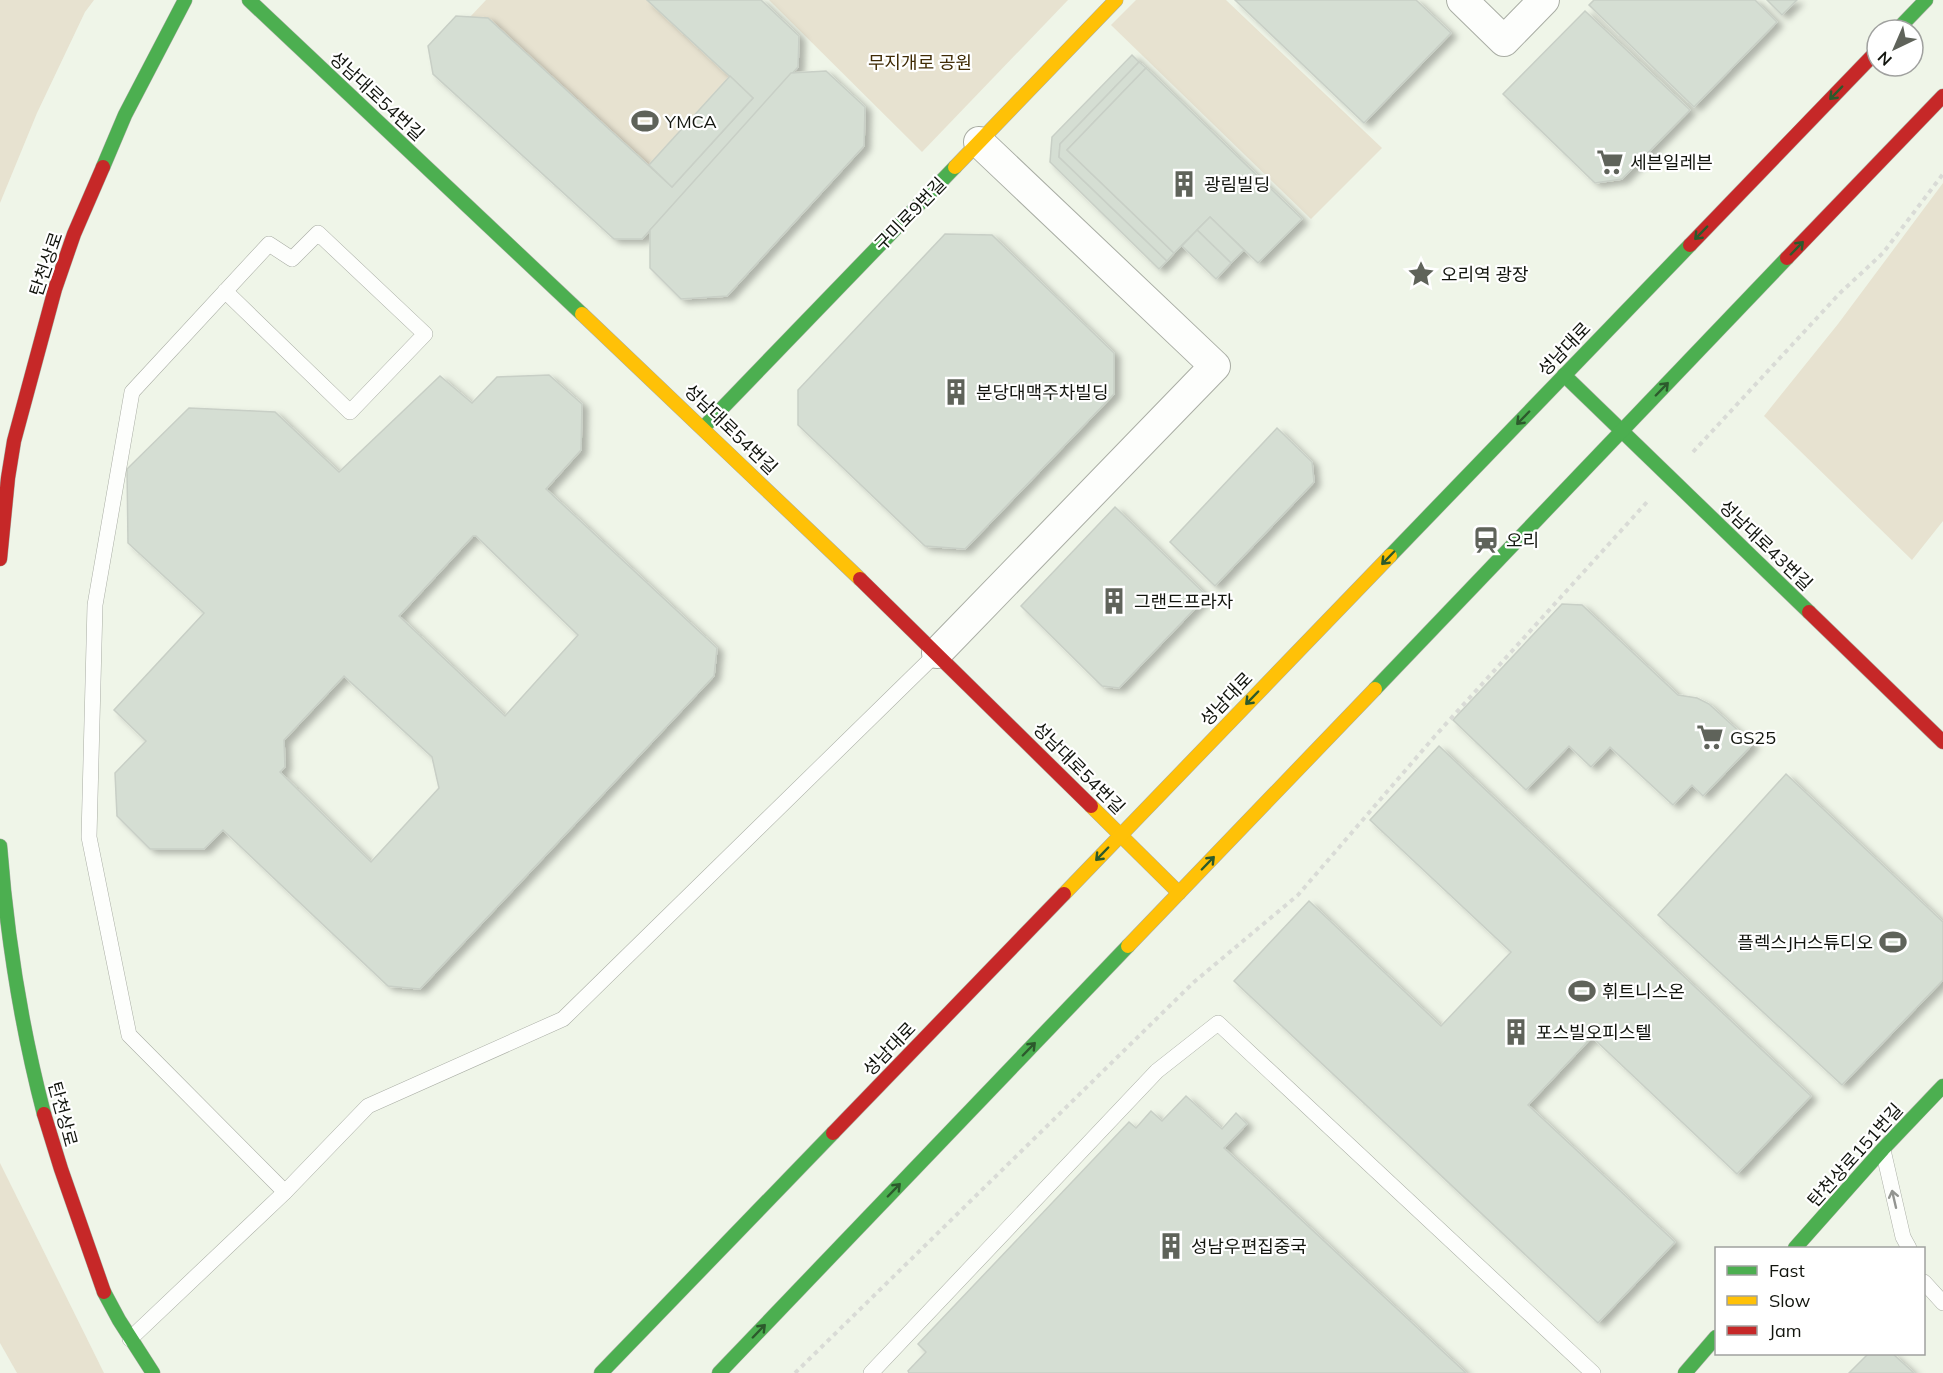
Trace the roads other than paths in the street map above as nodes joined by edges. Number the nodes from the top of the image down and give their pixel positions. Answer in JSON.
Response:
{"nodes":[{"id":1,"x":185,"y":0,"type":"edge"},
{"id":2,"x":249,"y":0,"type":"edge"},
{"id":3,"x":1116,"y":0,"type":"edge"},
{"id":4,"x":1462,"y":0,"type":"edge"},
{"id":5,"x":1544,"y":0,"type":"edge"},
{"id":6,"x":1926,"y":0,"type":"edge"},
{"id":7,"x":1909,"y":18,"type":"edge"},
{"id":8,"x":1865,"y":63,"type":"edge"},
{"id":9,"x":1943,"y":96,"type":"edge"},
{"id":10,"x":979,"y":142,"type":"junction"},
{"id":11,"x":225,"y":291,"type":"junction"},
{"id":12,"x":1564,"y":375,"type":"junction"},
{"id":13,"x":704,"y":427,"type":"junction"},
{"id":14,"x":1622,"y":431,"type":"junction"},
{"id":15,"x":7,"y":440,"type":"edge"},
{"id":16,"x":0,"y":559,"type":"edge"},
{"id":17,"x":937,"y":653,"type":"junction"},
{"id":18,"x":1943,"y":742,"type":"edge"},
{"id":19,"x":1120,"y":835,"type":"junction"},
{"id":20,"x":0,"y":846,"type":"edge"},
{"id":21,"x":1179,"y":893,"type":"junction"},
{"id":22,"x":1943,"y":1086,"type":"edge"},
{"id":23,"x":1883,"y":1149,"type":"junction"},
{"id":24,"x":285,"y":1192,"type":"junction"},
{"id":25,"x":1796,"y":1247,"type":"edge"},
{"id":26,"x":1908,"y":1247,"type":"edge"},
{"id":27,"x":1925,"y":1284,"type":"edge"},
{"id":28,"x":1943,"y":1303,"type":"edge"},
{"id":29,"x":130,"y":1339,"type":"junction"},
{"id":30,"x":1715,"y":1339,"type":"edge"},
{"id":31,"x":153,"y":1373,"type":"edge"},
{"id":32,"x":601,"y":1373,"type":"edge"},
{"id":33,"x":719,"y":1373,"type":"edge"},
{"id":34,"x":871,"y":1373,"type":"edge"},
{"id":35,"x":1593,"y":1373,"type":"edge"},
{"id":36,"x":1685,"y":1373,"type":"edge"}],
"edges":[{"from":1,"to":15,"type":"street","name":"탄천상로"},
{"from":2,"to":13,"type":"street","name":"성남대로54번길"},
{"from":3,"to":10,"type":"street","name":"구미로9번길"},
{"from":4,"to":5,"type":"street"},
{"from":6,"to":7,"type":"street"},
{"from":8,"to":12,"type":"street","name":"성남대로","one_way":true},
{"from":14,"to":9,"type":"street","one_way":true},
{"from":10,"to":13,"type":"street","name":"구미로9번길"},
{"from":10,"to":17,"type":"street"},
{"from":11,"to":11,"type":"lane"},
{"from":11,"to":24,"type":"lane"},
{"from":12,"to":14,"type":"street","name":"성남대로43번길"},
{"from":12,"to":19,"type":"street","name":"성남대로","one_way":true},
{"from":13,"to":17,"type":"street","name":"성남대로54번길"},
{"from":14,"to":18,"type":"street","name":"성남대로43번길"},
{"from":21,"to":14,"type":"street","one_way":true},
{"from":15,"to":16,"type":"street","name":"탄천상로"},
{"from":17,"to":19,"type":"street","name":"성남대로54번길"},
{"from":17,"to":24,"type":"lane"},
{"from":19,"to":21,"type":"street","name":"성남대로54번길"},
{"from":19,"to":32,"type":"street","name":"성남대로","one_way":true},
{"from":20,"to":29,"type":"street","name":"탄천상로"},
{"from":33,"to":21,"type":"street","one_way":true},
{"from":22,"to":23,"type":"street","name":"탄천상로151번길"},
{"from":23,"to":25,"type":"street","name":"탄천상로151번길"},
{"from":26,"to":23,"type":"lane","one_way":true},
{"from":24,"to":29,"type":"lane"},
{"from":27,"to":28,"type":"lane"},
{"from":29,"to":31,"type":"street","name":"탄천상로"},
{"from":30,"to":36,"type":"street"},
{"from":34,"to":35,"type":"lane"}]}
